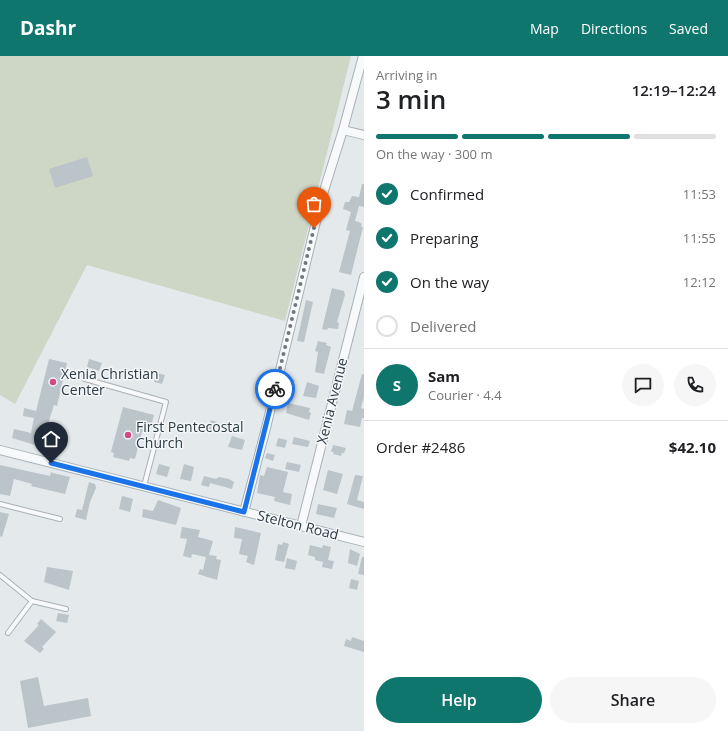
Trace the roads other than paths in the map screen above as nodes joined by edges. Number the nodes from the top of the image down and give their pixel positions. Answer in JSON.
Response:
{"nodes":[{"id":1,"x":363,"y":56,"type":"edge"},
{"id":2,"x":343,"y":130,"type":"junction"},
{"id":3,"x":364,"y":135,"type":"edge"},
{"id":4,"x":364,"y":277,"type":"edge"},
{"id":5,"x":85,"y":379,"type":"dead end"},
{"id":6,"x":0,"y":450,"type":"edge"},
{"id":7,"x":144,"y":486,"type":"junction"},
{"id":8,"x":0,"y":504,"type":"edge"},
{"id":9,"x":244,"y":512,"type":"junction"},
{"id":10,"x":60,"y":519,"type":"dead end"},
{"id":11,"x":301,"y":526,"type":"junction"},
{"id":12,"x":364,"y":542,"type":"edge"},
{"id":13,"x":0,"y":575,"type":"edge"},
{"id":14,"x":32,"y":601,"type":"junction"},
{"id":15,"x":66,"y":609,"type":"dead end"},
{"id":16,"x":8,"y":633,"type":"dead end"}],
"edges":[{"from":1,"to":2,"type":"street"},
{"from":2,"to":3,"type":"street"},
{"from":2,"to":9,"type":"street"},
{"from":4,"to":11,"type":"street","name":"Xenia Avenue"},
{"from":5,"to":7,"type":"lane"},
{"from":6,"to":7,"type":"street","name":"Stelton Road"},
{"from":7,"to":9,"type":"street","name":"Stelton Road"},
{"from":8,"to":10,"type":"lane"},
{"from":9,"to":11,"type":"street","name":"Stelton Road"},
{"from":11,"to":12,"type":"street","name":"Stelton Road"},
{"from":13,"to":14,"type":"lane"},
{"from":14,"to":15,"type":"lane"},
{"from":14,"to":16,"type":"lane"}]}
